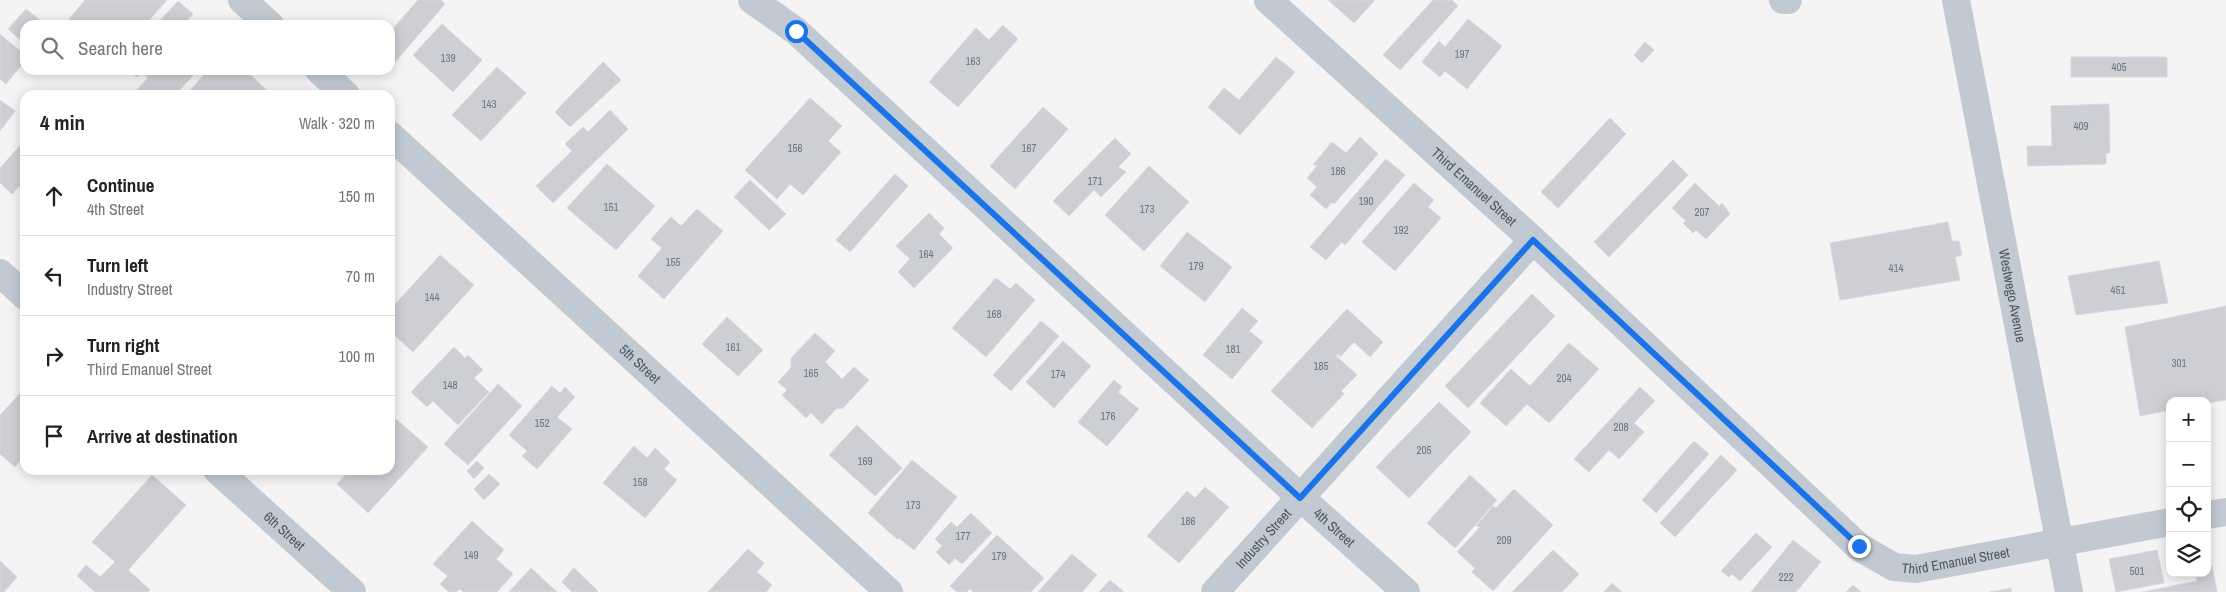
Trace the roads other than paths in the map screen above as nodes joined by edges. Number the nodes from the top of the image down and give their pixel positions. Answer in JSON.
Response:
{"nodes":[{"id":1,"x":242,"y":0,"type":"edge"},
{"id":2,"x":752,"y":0,"type":"edge"},
{"id":3,"x":1268,"y":0,"type":"edge"},
{"id":4,"x":1784,"y":0,"type":"edge"},
{"id":5,"x":1788,"y":0,"type":"edge"},
{"id":6,"x":1956,"y":0,"type":"edge"},
{"id":7,"x":264,"y":20,"type":"edge"},
{"id":8,"x":324,"y":75,"type":"edge"},
{"id":9,"x":341,"y":90,"type":"edge"},
{"id":10,"x":395,"y":140,"type":"edge"},
{"id":11,"x":1533,"y":240,"type":"junction"},
{"id":12,"x":0,"y":273,"type":"edge"},
{"id":13,"x":20,"y":291,"type":"edge"},
{"id":14,"x":223,"y":475,"type":"edge"},
{"id":15,"x":1300,"y":498,"type":"junction"},
{"id":16,"x":2226,"y":512,"type":"edge"},
{"id":17,"x":2211,"y":514,"type":"edge"},
{"id":18,"x":2166,"y":523,"type":"edge"},
{"id":19,"x":2059,"y":542,"type":"junction"},
{"id":20,"x":352,"y":592,"type":"edge"},
{"id":21,"x":889,"y":592,"type":"edge"},
{"id":22,"x":1214,"y":592,"type":"edge"},
{"id":23,"x":1406,"y":592,"type":"edge"},
{"id":24,"x":2068,"y":592,"type":"edge"}],
"edges":[{"from":1,"to":7,"type":"street"},
{"from":2,"to":15,"type":"street","name":"4th Street"},
{"from":3,"to":11,"type":"street","name":"Third Emanuel Street"},
{"from":4,"to":5,"type":"street"},
{"from":6,"to":19,"type":"street","name":"Westwego Avenue"},
{"from":8,"to":9,"type":"street"},
{"from":10,"to":21,"type":"street","name":"5th Street"},
{"from":11,"to":15,"type":"street","name":"Industry Street"},
{"from":11,"to":19,"type":"street","name":"Third Emanuel Street"},
{"from":12,"to":13,"type":"street"},
{"from":14,"to":20,"type":"street","name":"6th Street"},
{"from":15,"to":22,"type":"street","name":"Industry Street"},
{"from":15,"to":23,"type":"street","name":"4th Street"},
{"from":16,"to":17,"type":"street"},
{"from":18,"to":19,"type":"street","name":"Third Emanuel Street"},
{"from":19,"to":24,"type":"street","name":"Westwego Avenue"}]}
